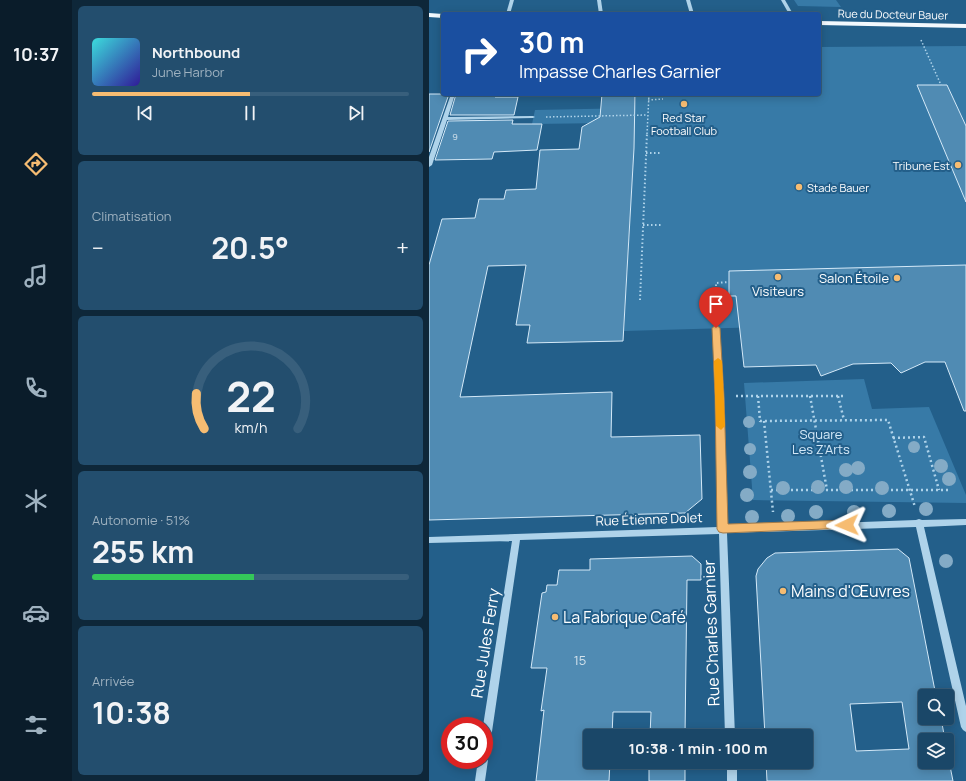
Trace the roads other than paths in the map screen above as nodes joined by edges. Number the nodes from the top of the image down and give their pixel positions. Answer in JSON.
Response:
{"nodes":[{"id":1,"x":511,"y":0,"type":"edge"},
{"id":2,"x":599,"y":0,"type":"edge"},
{"id":3,"x":688,"y":0,"type":"edge"},
{"id":4,"x":783,"y":0,"type":"edge"},
{"id":5,"x":508,"y":12,"type":"edge"},
{"id":6,"x":601,"y":12,"type":"edge"},
{"id":7,"x":691,"y":12,"type":"edge"},
{"id":8,"x":790,"y":12,"type":"edge"},
{"id":9,"x":429,"y":15,"type":"edge"},
{"id":10,"x":441,"y":16,"type":"edge"},
{"id":11,"x":821,"y":24,"type":"edge"},
{"id":12,"x":966,"y":26,"type":"edge"},
{"id":13,"x":452,"y":96,"type":"edge"},
{"id":14,"x":533,"y":117,"type":"road end"},
{"id":15,"x":445,"y":119,"type":"junction"},
{"id":16,"x":429,"y":164,"type":"edge"},
{"id":17,"x":716,"y":328,"type":"road end"},
{"id":18,"x":919,"y":522,"type":"junction"},
{"id":19,"x":966,"y":522,"type":"edge"},
{"id":20,"x":723,"y":529,"type":"junction"},
{"id":21,"x":517,"y":538,"type":"junction"},
{"id":22,"x":429,"y":540,"type":"edge"},
{"id":23,"x":489,"y":717,"type":"edge"},
{"id":24,"x":966,"y":727,"type":"edge"},
{"id":25,"x":730,"y":729,"type":"edge"},
{"id":26,"x":482,"y":769,"type":"edge"},
{"id":27,"x":731,"y":769,"type":"edge"},
{"id":28,"x":480,"y":781,"type":"edge"},
{"id":29,"x":732,"y":781,"type":"edge"}],
"edges":[{"from":1,"to":5,"type":"street"},
{"from":2,"to":6,"type":"street"},
{"from":3,"to":7,"type":"street"},
{"from":4,"to":8,"type":"street"},
{"from":9,"to":10,"type":"main road"},
{"from":11,"to":12,"type":"main road","name":"Rue du Docteur Bauer"},
{"from":13,"to":15,"type":"street"},
{"from":14,"to":15,"type":"street"},
{"from":15,"to":16,"type":"street"},
{"from":17,"to":20,"type":"street","name":"Rue Charles Garnier"},
{"from":18,"to":19,"type":"street","name":"Rue Étienne Dolet"},
{"from":18,"to":20,"type":"street","name":"Rue Étienne Dolet"},
{"from":18,"to":24,"type":"street"},
{"from":20,"to":21,"type":"street","name":"Rue Étienne Dolet"},
{"from":20,"to":25,"type":"street","name":"Rue Charles Garnier"},
{"from":21,"to":22,"type":"street","name":"Rue Étienne Dolet"},
{"from":21,"to":23,"type":"street","name":"Rue Jules Ferry"},
{"from":26,"to":28,"type":"street"},
{"from":27,"to":29,"type":"street"}]}
